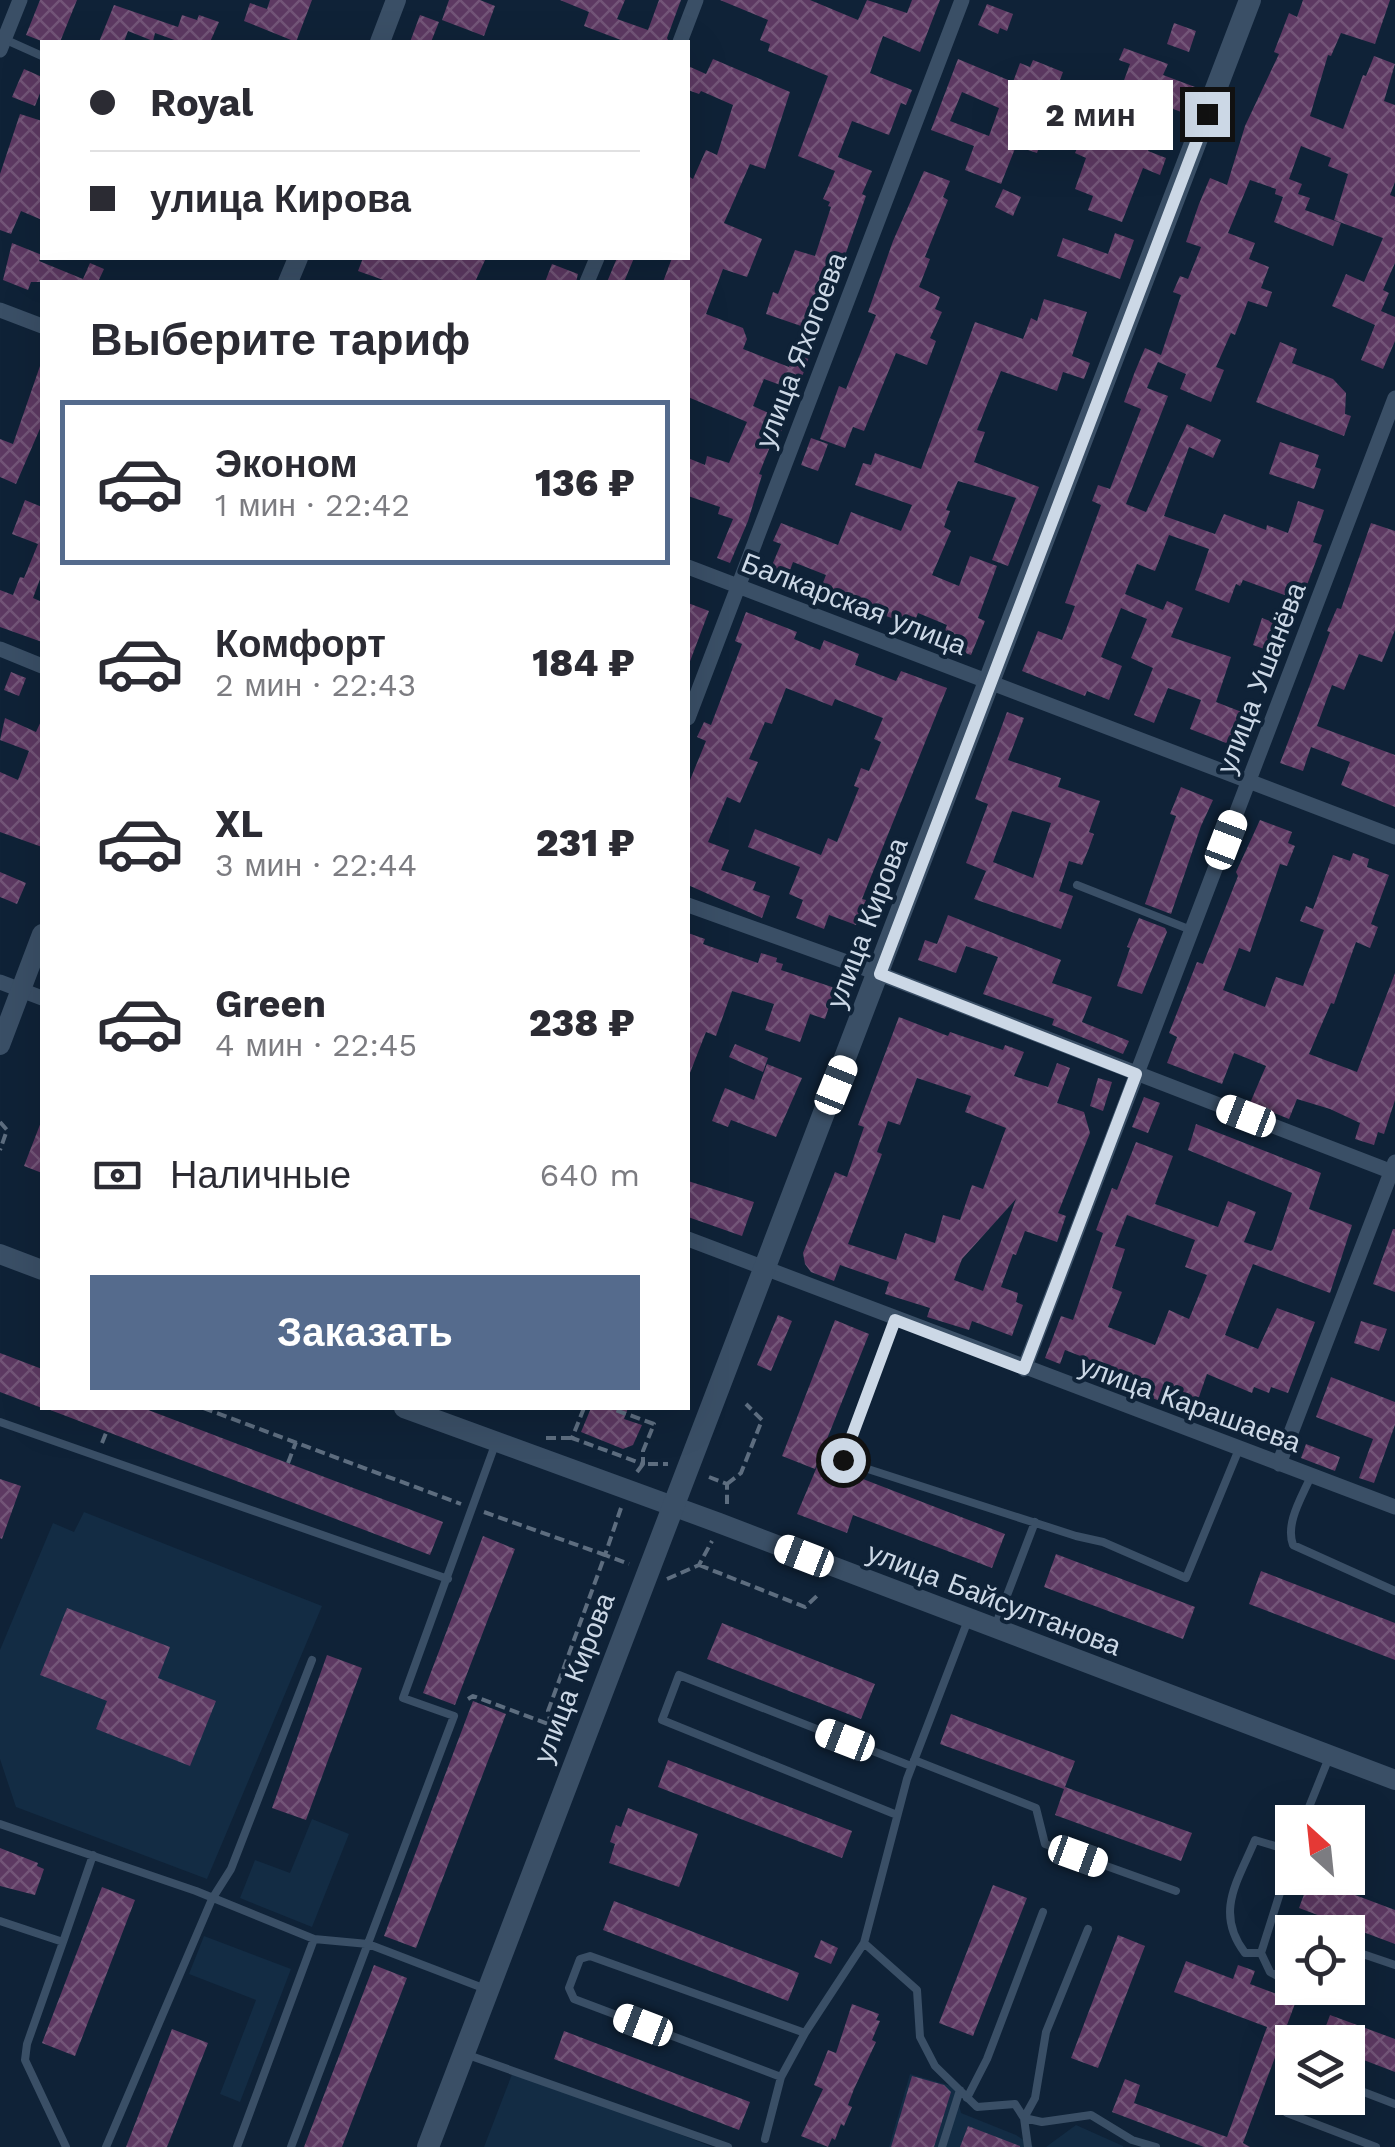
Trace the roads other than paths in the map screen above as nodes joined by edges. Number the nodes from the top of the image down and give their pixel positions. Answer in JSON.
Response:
{"nodes":[{"id":1,"x":20,"y":0,"type":"edge"},
{"id":2,"x":396,"y":0,"type":"edge"},
{"id":3,"x":696,"y":0,"type":"edge"},
{"id":4,"x":962,"y":0,"type":"edge"},
{"id":5,"x":1250,"y":0,"type":"edge"},
{"id":6,"x":381,"y":40,"type":"edge"},
{"id":7,"x":681,"y":40,"type":"edge"},
{"id":8,"x":2,"y":44,"type":"edge"},
{"id":9,"x":40,"y":55,"type":"edge"},
{"id":10,"x":0,"y":310,"type":"edge"},
{"id":11,"x":40,"y":325,"type":"edge"},
{"id":12,"x":1395,"y":398,"type":"edge"},
{"id":13,"x":690,"y":568,"type":"edge"},
{"id":14,"x":738,"y":586,"type":"junction"},
{"id":15,"x":0,"y":649,"type":"edge"},
{"id":16,"x":40,"y":665,"type":"edge"},
{"id":17,"x":991,"y":681,"type":"junction"},
{"id":18,"x":690,"y":713,"type":"edge"},
{"id":19,"x":1249,"y":780,"type":"junction"},
{"id":20,"x":1395,"y":837,"type":"edge"},
{"id":21,"x":1077,"y":885,"type":"dead end"},
{"id":22,"x":690,"y":907,"type":"edge"},
{"id":23,"x":1192,"y":930,"type":"junction"},
{"id":24,"x":40,"y":940,"type":"edge"},
{"id":25,"x":880,"y":974,"type":"junction"},
{"id":26,"x":0,"y":982,"type":"edge"},
{"id":27,"x":22,"y":990,"type":"junction"},
{"id":28,"x":40,"y":997,"type":"edge"},
{"id":29,"x":0,"y":1045,"type":"edge"},
{"id":30,"x":1136,"y":1074,"type":"junction"},
{"id":31,"x":1394,"y":1169,"type":"edge"},
{"id":32,"x":690,"y":1241,"type":"edge"},
{"id":33,"x":0,"y":1254,"type":"edge"},
{"id":34,"x":40,"y":1269,"type":"edge"},
{"id":35,"x":763,"y":1269,"type":"junction"},
{"id":36,"x":895,"y":1320,"type":"junction"},
{"id":37,"x":1024,"y":1369,"type":"junction"},
{"id":38,"x":409,"y":1410,"type":"edge"},
{"id":39,"x":0,"y":1422,"type":"edge"},
{"id":40,"x":496,"y":1442,"type":"junction"},
{"id":41,"x":1239,"y":1449,"type":"junction"},
{"id":42,"x":1279,"y":1464,"type":"junction"},
{"id":43,"x":1311,"y":1476,"type":"junction"},
{"id":44,"x":673,"y":1507,"type":"junction"},
{"id":45,"x":1395,"y":1507,"type":"edge"},
{"id":46,"x":1035,"y":1522,"type":"junction"},
{"id":47,"x":448,"y":1580,"type":"junction"},
{"id":48,"x":1395,"y":1591,"type":"edge"},
{"id":49,"x":968,"y":1618,"type":"junction"},
{"id":50,"x":994,"y":1628,"type":"junction"},
{"id":51,"x":312,"y":1660,"type":"dead end"},
{"id":52,"x":1330,"y":1755,"type":"junction"},
{"id":53,"x":913,"y":1763,"type":"junction"},
{"id":54,"x":1395,"y":1780,"type":"edge"},
{"id":55,"x":1309,"y":1805,"type":"edge"},
{"id":56,"x":898,"y":1815,"type":"junction"},
{"id":57,"x":0,"y":1824,"type":"edge"},
{"id":58,"x":1275,"y":1847,"type":"edge"},
{"id":59,"x":94,"y":1854,"type":"junction"},
{"id":60,"x":1176,"y":1891,"type":"dead end"},
{"id":61,"x":1279,"y":1895,"type":"edge"},
{"id":62,"x":212,"y":1899,"type":"junction"},
{"id":63,"x":1042,"y":1912,"type":"dead end"},
{"id":64,"x":0,"y":1921,"type":"edge"},
{"id":65,"x":1088,"y":1929,"type":"dead end"},
{"id":66,"x":314,"y":1939,"type":"junction"},
{"id":67,"x":63,"y":1942,"type":"junction"},
{"id":68,"x":368,"y":1944,"type":"junction"},
{"id":69,"x":864,"y":1944,"type":"junction"},
{"id":70,"x":1261,"y":1953,"type":"junction"},
{"id":71,"x":1365,"y":1955,"type":"edge"},
{"id":72,"x":1395,"y":1965,"type":"edge"},
{"id":73,"x":1275,"y":1975,"type":"edge"},
{"id":74,"x":488,"y":1990,"type":"junction"},
{"id":75,"x":805,"y":2033,"type":"junction"},
{"id":76,"x":464,"y":2053,"type":"junction"},
{"id":77,"x":781,"y":2077,"type":"junction"},
{"id":78,"x":960,"y":2090,"type":"junction"},
{"id":79,"x":1365,"y":2093,"type":"edge"},
{"id":80,"x":967,"y":2098,"type":"junction"},
{"id":81,"x":1395,"y":2104,"type":"edge"},
{"id":82,"x":1291,"y":2115,"type":"edge"},
{"id":83,"x":1024,"y":2118,"type":"junction"},
{"id":84,"x":765,"y":2139,"type":"dead end"},
{"id":85,"x":1130,"y":2143,"type":"edge"},
{"id":86,"x":66,"y":2147,"type":"edge"},
{"id":87,"x":106,"y":2147,"type":"edge"},
{"id":88,"x":237,"y":2147,"type":"edge"},
{"id":89,"x":290,"y":2147,"type":"edge"},
{"id":90,"x":428,"y":2147,"type":"edge"},
{"id":91,"x":728,"y":2147,"type":"edge"},
{"id":92,"x":942,"y":2147,"type":"edge"},
{"id":93,"x":1028,"y":2147,"type":"edge"},
{"id":94,"x":1156,"y":2147,"type":"edge"},
{"id":95,"x":1376,"y":2147,"type":"edge"}],
"edges":[{"from":1,"to":8,"type":"street"},
{"from":2,"to":6,"type":"street"},
{"from":3,"to":7,"type":"street"},
{"from":4,"to":14,"type":"street","name":"улица Яхогоева"},
{"from":5,"to":17,"type":"main road","name":"улица Кирова"},
{"from":8,"to":9,"type":"lane"},
{"from":10,"to":11,"type":"street"},
{"from":12,"to":19,"type":"street","name":"улица Ушанёва"},
{"from":13,"to":14,"type":"street","name":"Балкарская улица"},
{"from":14,"to":17,"type":"street","name":"Балкарская улица"},
{"from":14,"to":18,"type":"street","name":"улица Яхогоева"},
{"from":15,"to":16,"type":"street"},
{"from":17,"to":19,"type":"street","name":"Балкарская улица"},
{"from":17,"to":25,"type":"main road","name":"улица Кирова"},
{"from":19,"to":20,"type":"street","name":"Балкарская улица"},
{"from":19,"to":23,"type":"street","name":"улица Ушанёва"},
{"from":21,"to":23,"type":"lane"},
{"from":22,"to":25,"type":"street"},
{"from":23,"to":30,"type":"street","name":"улица Ушанёва"},
{"from":24,"to":27,"type":"street"},
{"from":25,"to":30,"type":"street"},
{"from":25,"to":35,"type":"main road","name":"улица Кирова"},
{"from":26,"to":27,"type":"street"},
{"from":27,"to":28,"type":"street"},
{"from":27,"to":29,"type":"street"},
{"from":30,"to":31,"type":"street"},
{"from":30,"to":37,"type":"street","name":"улица Ушанёва"},
{"from":31,"to":42,"type":"street"},
{"from":32,"to":35,"type":"street","name":"улица Карашаева"},
{"from":33,"to":34,"type":"street"},
{"from":35,"to":36,"type":"street","name":"улица Карашаева"},
{"from":35,"to":44,"type":"main road","name":"улица Кирова"},
{"from":36,"to":37,"type":"street","name":"улица Карашаева"},
{"from":36,"to":46,"type":"lane"},
{"from":37,"to":41,"type":"street","name":"улица Карашаева"},
{"from":38,"to":40,"type":"street","name":"улица Байсултанова"},
{"from":39,"to":47,"type":"lane"},
{"from":40,"to":44,"type":"street","name":"улица Байсултанова"},
{"from":40,"to":47,"type":"lane"},
{"from":41,"to":42,"type":"street","name":"улица Карашаева"},
{"from":41,"to":46,"type":"lane"},
{"from":42,"to":43,"type":"street","name":"улица Карашаева"},
{"from":43,"to":45,"type":"street","name":"улица Карашаева"},
{"from":43,"to":48,"type":"lane"},
{"from":44,"to":49,"type":"street","name":"улица Байсултанова"},
{"from":44,"to":74,"type":"main road","name":"улица Кирова"},
{"from":46,"to":50,"type":"lane"},
{"from":47,"to":68,"type":"lane"},
{"from":49,"to":50,"type":"street","name":"улица Байсултанова"},
{"from":49,"to":53,"type":"lane"},
{"from":50,"to":52,"type":"street","name":"улица Байсултанова"},
{"from":51,"to":62,"type":"lane"},
{"from":52,"to":54,"type":"street","name":"улица Байсултанова"},
{"from":52,"to":55,"type":"lane"},
{"from":53,"to":56,"type":"lane"},
{"from":53,"to":56,"type":"lane"},
{"from":53,"to":60,"type":"lane"},
{"from":56,"to":69,"type":"lane"},
{"from":57,"to":59,"type":"lane"},
{"from":58,"to":70,"type":"lane"},
{"from":59,"to":62,"type":"lane"},
{"from":59,"to":67,"type":"lane"},
{"from":61,"to":70,"type":"lane"},
{"from":62,"to":66,"type":"lane"},
{"from":62,"to":87,"type":"lane"},
{"from":63,"to":80,"type":"lane"},
{"from":64,"to":67,"type":"lane"},
{"from":65,"to":83,"type":"lane"},
{"from":66,"to":68,"type":"lane"},
{"from":66,"to":88,"type":"lane"},
{"from":67,"to":86,"type":"lane"},
{"from":68,"to":74,"type":"lane"},
{"from":68,"to":89,"type":"lane"},
{"from":69,"to":75,"type":"lane"},
{"from":69,"to":78,"type":"lane"},
{"from":70,"to":73,"type":"lane"},
{"from":71,"to":72,"type":"lane"},
{"from":74,"to":76,"type":"main road","name":"улица Кирова"},
{"from":75,"to":77,"type":"lane"},
{"from":75,"to":77,"type":"lane"},
{"from":76,"to":90,"type":"main road","name":"улица Кирова"},
{"from":76,"to":91,"type":"lane"},
{"from":77,"to":84,"type":"lane"},
{"from":78,"to":80,"type":"lane"},
{"from":78,"to":92,"type":"lane"},
{"from":79,"to":81,"type":"lane"},
{"from":80,"to":83,"type":"lane"},
{"from":82,"to":95,"type":"lane"},
{"from":83,"to":85,"type":"lane"},
{"from":83,"to":93,"type":"lane"},
{"from":85,"to":94,"type":"lane"}]}
